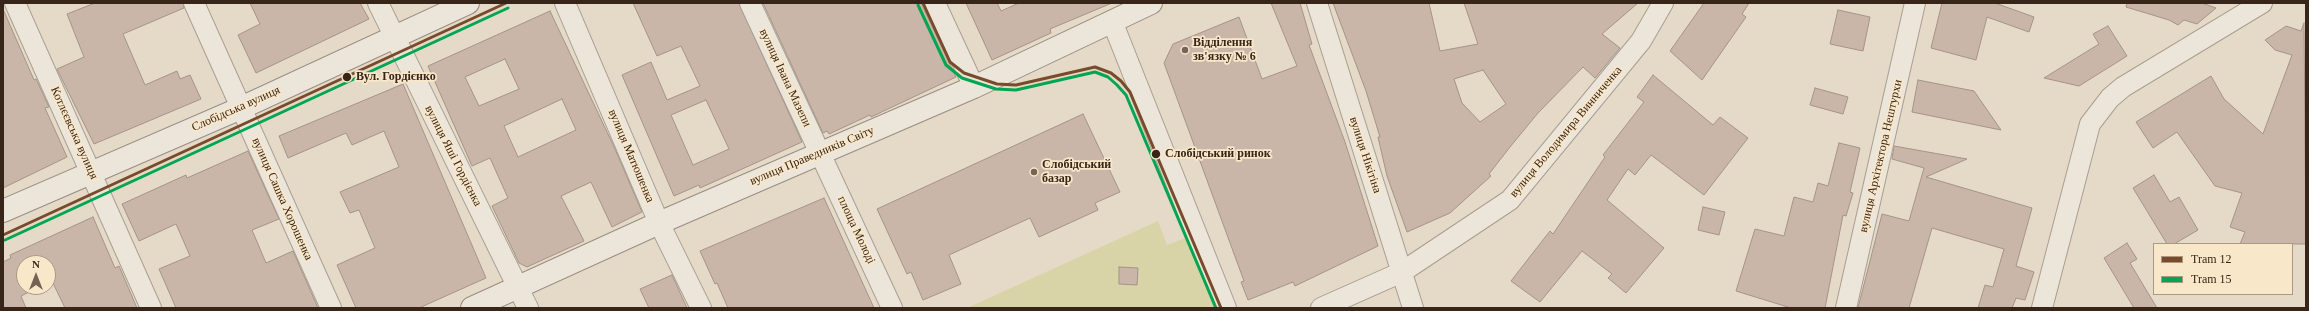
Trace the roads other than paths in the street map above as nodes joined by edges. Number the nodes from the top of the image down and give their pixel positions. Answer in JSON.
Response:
{"nodes":[{"id":1,"x":15,"y":3,"type":"edge"},
{"id":2,"x":194,"y":3,"type":"edge"},
{"id":3,"x":378,"y":3,"type":"edge"},
{"id":4,"x":468,"y":3,"type":"edge"},
{"id":5,"x":565,"y":3,"type":"edge"},
{"id":6,"x":750,"y":3,"type":"edge"},
{"id":7,"x":934,"y":3,"type":"edge"},
{"id":8,"x":1151,"y":3,"type":"edge"},
{"id":9,"x":1317,"y":3,"type":"edge"},
{"id":10,"x":1663,"y":3,"type":"edge"},
{"id":11,"x":1914,"y":3,"type":"edge"},
{"id":12,"x":2262,"y":3,"type":"edge"},
{"id":13,"x":1112,"y":21,"type":"junction"},
{"id":14,"x":393,"y":36,"type":"junction"},
{"id":15,"x":974,"y":87,"type":"junction"},
{"id":16,"x":241,"y":108,"type":"junction"},
{"id":17,"x":819,"y":153,"type":"junction"},
{"id":18,"x":91,"y":172,"type":"junction"},
{"id":19,"x":3,"y":211,"type":"edge"},
{"id":20,"x":659,"y":223,"type":"junction"},
{"id":21,"x":1402,"y":272,"type":"junction"},
{"id":22,"x":519,"y":286,"type":"junction"},
{"id":23,"x":151,"y":308,"type":"edge"},
{"id":24,"x":331,"y":308,"type":"edge"},
{"id":25,"x":472,"y":308,"type":"edge"},
{"id":26,"x":528,"y":308,"type":"edge"},
{"id":27,"x":701,"y":308,"type":"edge"},
{"id":28,"x":892,"y":308,"type":"edge"},
{"id":29,"x":1226,"y":308,"type":"edge"},
{"id":30,"x":1321,"y":308,"type":"edge"},
{"id":31,"x":1413,"y":308,"type":"edge"},
{"id":32,"x":1846,"y":308,"type":"edge"},
{"id":33,"x":2042,"y":308,"type":"edge"}],
"edges":[{"from":1,"to":18,"type":"street","name":"Котлєєвська вулиця"},
{"from":2,"to":16,"type":"street","name":"вулиця Сашка Хорошенка"},
{"from":3,"to":14,"type":"street","name":"вулиця Яші Гордієнка"},
{"from":4,"to":14,"type":"main road","name":"Слобідська вулиця"},
{"from":5,"to":20,"type":"street","name":"вулиця Матюшенка"},
{"from":6,"to":17,"type":"street","name":"вулиця Івана Мазепи"},
{"from":7,"to":15,"type":"street"},
{"from":8,"to":13,"type":"main road","name":"вулиця Праведників Світу"},
{"from":9,"to":21,"type":"street","name":"вулиця Нікітіна"},
{"from":10,"to":21,"type":"street","name":"вулиця Володимира Винниченка"},
{"from":11,"to":32,"type":"street","name":"вулиця Архітектора Нештурхи"},
{"from":12,"to":33,"type":"street"},
{"from":13,"to":15,"type":"main road","name":"вулиця Праведників Світу"},
{"from":13,"to":29,"type":"street"},
{"from":14,"to":16,"type":"main road","name":"Слобідська вулиця"},
{"from":14,"to":22,"type":"street","name":"вулиця Яші Гордієнка"},
{"from":15,"to":17,"type":"main road","name":"вулиця Праведників Світу"},
{"from":16,"to":18,"type":"main road","name":"Слобідська вулиця"},
{"from":16,"to":24,"type":"street","name":"вулиця Сашка Хорошенка"},
{"from":17,"to":20,"type":"main road","name":"вулиця Праведників Світу"},
{"from":17,"to":28,"type":"street","name":"площа Молоді"},
{"from":18,"to":19,"type":"main road","name":"Слобідська вулиця"},
{"from":18,"to":23,"type":"street","name":"Котлєєвська вулиця"},
{"from":20,"to":22,"type":"main road","name":"вулиця Праведників Світу"},
{"from":20,"to":27,"type":"street","name":"вулиця Матюшенка"},
{"from":21,"to":30,"type":"street","name":"вулиця Володимира Винниченка"},
{"from":21,"to":31,"type":"street","name":"вулиця Нікітіна"},
{"from":22,"to":25,"type":"main road","name":"вулиця Праведників Світу"},
{"from":22,"to":26,"type":"street","name":"вулиця Яші Гордієнка"}]}
